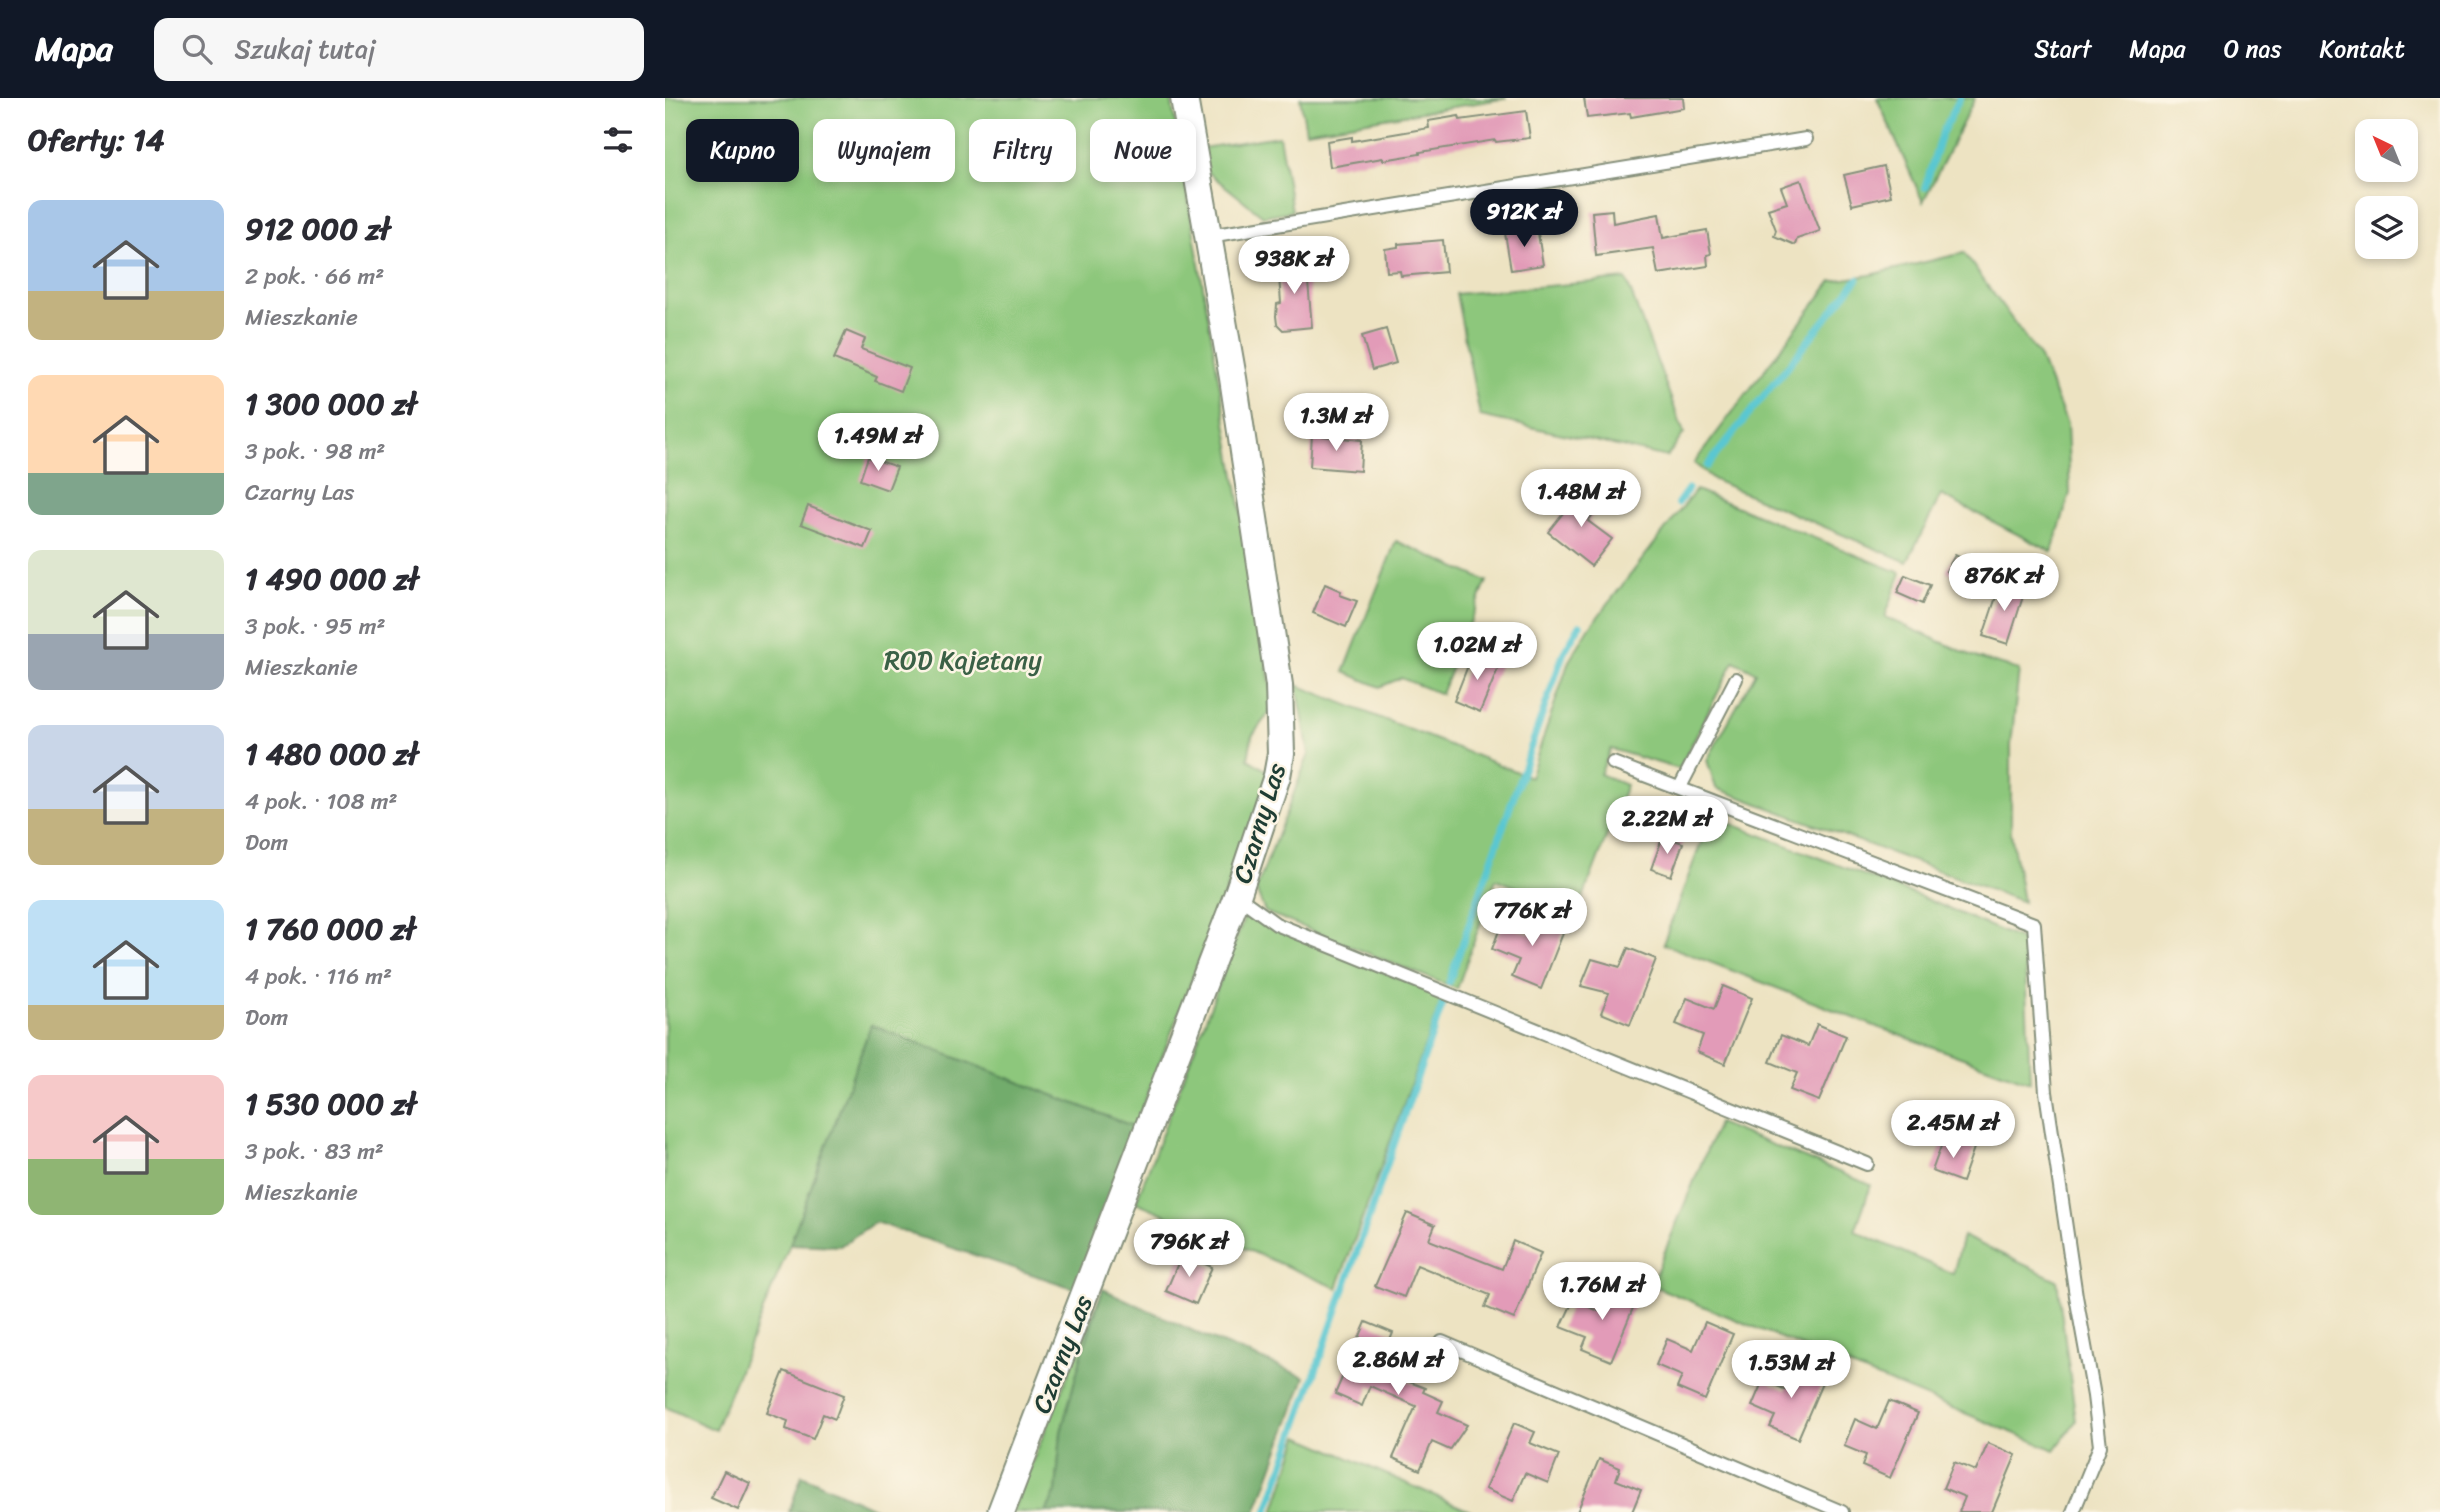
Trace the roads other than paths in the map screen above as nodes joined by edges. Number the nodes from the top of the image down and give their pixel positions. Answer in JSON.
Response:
{"nodes":[{"id":1,"x":1184,"y":98,"type":"edge"},
{"id":2,"x":1806,"y":139,"type":"dead end"},
{"id":3,"x":1209,"y":236,"type":"junction"},
{"id":4,"x":1736,"y":678,"type":"dead end"},
{"id":5,"x":1613,"y":763,"type":"dead end"},
{"id":6,"x":1680,"y":788,"type":"junction"},
{"id":7,"x":1237,"y":896,"type":"junction"},
{"id":8,"x":1867,"y":1164,"type":"dead end"},
{"id":9,"x":1442,"y":1342,"type":"dead end"},
{"id":10,"x":1001,"y":1512,"type":"edge"},
{"id":11,"x":1842,"y":1512,"type":"edge"},
{"id":12,"x":2073,"y":1512,"type":"edge"}],
"edges":[{"from":1,"to":3,"type":"street","name":"Czarny Las"},
{"from":2,"to":3,"type":"lane"},
{"from":3,"to":7,"type":"street","name":"Czarny Las"},
{"from":4,"to":6,"type":"lane"},
{"from":5,"to":6,"type":"lane"},
{"from":6,"to":12,"type":"lane"},
{"from":7,"to":8,"type":"lane"},
{"from":7,"to":10,"type":"street","name":"Czarny Las"},
{"from":9,"to":11,"type":"lane"}]}
